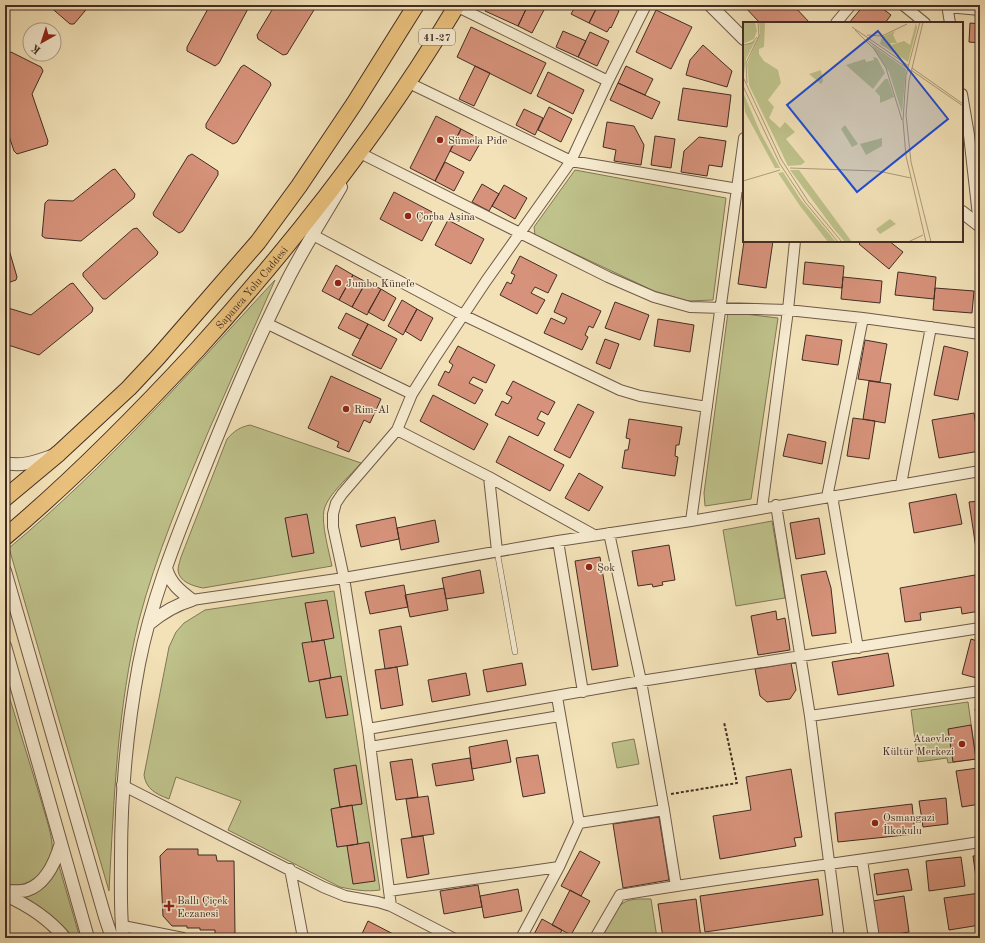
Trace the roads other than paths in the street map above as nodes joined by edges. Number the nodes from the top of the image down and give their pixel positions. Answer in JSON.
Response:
{"nodes":[{"id":1,"x":416,"y":5,"type":"edge"},
{"id":2,"x":646,"y":5,"type":"edge"},
{"id":3,"x":710,"y":5,"type":"edge"},
{"id":4,"x":851,"y":5,"type":"edge"},
{"id":5,"x":902,"y":5,"type":"edge"},
{"id":6,"x":456,"y":6,"type":"edge"},
{"id":7,"x":947,"y":6,"type":"edge"},
{"id":8,"x":980,"y":10,"type":"edge"},
{"id":9,"x":837,"y":22,"type":"edge"},
{"id":10,"x":924,"y":22,"type":"edge"},
{"id":11,"x":950,"y":22,"type":"edge"},
{"id":12,"x":743,"y":38,"type":"edge"},
{"id":13,"x":608,"y":81,"type":"junction"},
{"id":14,"x":408,"y":83,"type":"junction"},
{"id":15,"x":963,"y":100,"type":"edge"},
{"id":16,"x":379,"y":125,"type":"junction"},
{"id":17,"x":969,"y":135,"type":"junction"},
{"id":18,"x":980,"y":139,"type":"edge"},
{"id":19,"x":743,"y":146,"type":"edge"},
{"id":20,"x":360,"y":153,"type":"junction"},
{"id":21,"x":571,"y":161,"type":"junction"},
{"id":22,"x":738,"y":189,"type":"junction"},
{"id":23,"x":963,"y":213,"type":"edge"},
{"id":24,"x":980,"y":225,"type":"edge"},
{"id":25,"x":520,"y":233,"type":"junction"},
{"id":26,"x":313,"y":235,"type":"junction"},
{"id":27,"x":795,"y":242,"type":"edge"},
{"id":28,"x":720,"y":307,"type":"junction"},
{"id":29,"x":788,"y":310,"type":"junction"},
{"id":30,"x":463,"y":315,"type":"junction"},
{"id":31,"x":863,"y":318,"type":"junction"},
{"id":32,"x":266,"y":324,"type":"junction"},
{"id":33,"x":931,"y":327,"type":"junction"},
{"id":34,"x":980,"y":334,"type":"edge"},
{"id":35,"x":412,"y":394,"type":"junction"},
{"id":36,"x":707,"y":407,"type":"junction"},
{"id":37,"x":397,"y":430,"type":"junction"},
{"id":38,"x":59,"y":453,"type":"junction"},
{"id":39,"x":5,"y":463,"type":"edge"},
{"id":40,"x":980,"y":472,"type":"edge"},
{"id":41,"x":489,"y":477,"type":"junction"},
{"id":42,"x":901,"y":484,"type":"junction"},
{"id":43,"x":830,"y":496,"type":"junction"},
{"id":44,"x":5,"y":498,"type":"edge"},
{"id":45,"x":776,"y":505,"type":"junction"},
{"id":46,"x":762,"y":508,"type":"junction"},
{"id":47,"x":691,"y":521,"type":"junction"},
{"id":48,"x":608,"y":533,"type":"junction"},
{"id":49,"x":594,"y":535,"type":"junction"},
{"id":50,"x":5,"y":537,"type":"edge"},
{"id":51,"x":558,"y":541,"type":"junction"},
{"id":52,"x":497,"y":551,"type":"junction"},
{"id":53,"x":166,"y":568,"type":"junction"},
{"id":54,"x":5,"y":570,"type":"edge"},
{"id":55,"x":344,"y":578,"type":"junction"},
{"id":56,"x":192,"y":600,"type":"junction"},
{"id":57,"x":148,"y":624,"type":"junction"},
{"id":58,"x":980,"y":628,"type":"edge"},
{"id":59,"x":5,"y":646,"type":"edge"},
{"id":60,"x":858,"y":648,"type":"junction"},
{"id":61,"x":515,"y":652,"type":"dead end"},
{"id":62,"x":801,"y":656,"type":"junction"},
{"id":63,"x":641,"y":681,"type":"junction"},
{"id":64,"x":980,"y":691,"type":"edge"},
{"id":65,"x":583,"y":692,"type":"junction"},
{"id":66,"x":557,"y":697,"type":"junction"},
{"id":67,"x":560,"y":716,"type":"junction"},
{"id":68,"x":810,"y":716,"type":"junction"},
{"id":69,"x":368,"y":730,"type":"junction"},
{"id":70,"x":370,"y":747,"type":"junction"},
{"id":71,"x":122,"y":785,"type":"junction"},
{"id":72,"x":664,"y":810,"type":"junction"},
{"id":73,"x":579,"y":823,"type":"junction"},
{"id":74,"x":980,"y":842,"type":"edge"},
{"id":75,"x":61,"y":843,"type":"junction"},
{"id":76,"x":862,"y":860,"type":"junction"},
{"id":77,"x":828,"y":865,"type":"junction"},
{"id":78,"x":559,"y":867,"type":"junction"},
{"id":79,"x":290,"y":869,"type":"junction"},
{"id":80,"x":676,"y":886,"type":"junction"},
{"id":81,"x":5,"y":891,"type":"edge"},
{"id":82,"x":389,"y":891,"type":"junction"},
{"id":83,"x":5,"y":895,"type":"edge"},
{"id":84,"x":391,"y":906,"type":"junction"},
{"id":85,"x":123,"y":932,"type":"edge"},
{"id":86,"x":66,"y":938,"type":"edge"},
{"id":87,"x":88,"y":938,"type":"edge"},
{"id":88,"x":112,"y":938,"type":"edge"},
{"id":89,"x":183,"y":938,"type":"edge"},
{"id":90,"x":303,"y":938,"type":"edge"},
{"id":91,"x":453,"y":938,"type":"edge"},
{"id":92,"x":521,"y":938,"type":"edge"},
{"id":93,"x":595,"y":938,"type":"edge"},
{"id":94,"x":839,"y":938,"type":"edge"},
{"id":95,"x":874,"y":938,"type":"edge"}],
"edges":[{"from":1,"to":38,"type":"highway"},
{"from":2,"to":13,"type":"street"},
{"from":3,"to":12,"type":"street"},
{"from":4,"to":9,"type":"street"},
{"from":5,"to":10,"type":"street"},
{"from":6,"to":13,"type":"street"},
{"from":6,"to":14,"type":"highway","name":"Sapanca Yolu Caddesi","number":"41-27"},
{"from":7,"to":8,"type":"street"},
{"from":7,"to":11,"type":"street"},
{"from":13,"to":21,"type":"street"},
{"from":14,"to":16,"type":"highway","name":"Sapanca Yolu Caddesi"},
{"from":14,"to":21,"type":"street"},
{"from":15,"to":17,"type":"street"},
{"from":16,"to":20,"type":"street"},
{"from":16,"to":50,"type":"highway","name":"Sapanca Yolu Caddesi"},
{"from":17,"to":18,"type":"street"},
{"from":17,"to":24,"type":"street"},
{"from":19,"to":22,"type":"street"},
{"from":20,"to":25,"type":"street"},
{"from":20,"to":26,"type":"street"},
{"from":21,"to":22,"type":"street"},
{"from":21,"to":25,"type":"street"},
{"from":22,"to":28,"type":"street"},
{"from":23,"to":24,"type":"street"},
{"from":25,"to":28,"type":"street"},
{"from":25,"to":30,"type":"street"},
{"from":26,"to":30,"type":"street"},
{"from":26,"to":32,"type":"street"},
{"from":27,"to":29,"type":"street"},
{"from":28,"to":29,"type":"street"},
{"from":28,"to":36,"type":"street"},
{"from":29,"to":31,"type":"street"},
{"from":29,"to":46,"type":"street"},
{"from":30,"to":35,"type":"street"},
{"from":30,"to":36,"type":"street"},
{"from":31,"to":33,"type":"street"},
{"from":31,"to":43,"type":"street"},
{"from":32,"to":35,"type":"street"},
{"from":32,"to":53,"type":"street"},
{"from":33,"to":34,"type":"street"},
{"from":33,"to":42,"type":"street"},
{"from":35,"to":37,"type":"street"},
{"from":36,"to":47,"type":"street"},
{"from":37,"to":41,"type":"street"},
{"from":37,"to":55,"type":"street"},
{"from":38,"to":39,"type":"street"},
{"from":38,"to":44,"type":"highway"},
{"from":40,"to":42,"type":"street"},
{"from":41,"to":49,"type":"street"},
{"from":41,"to":52,"type":"street"},
{"from":42,"to":43,"type":"street"},
{"from":43,"to":45,"type":"street"},
{"from":43,"to":60,"type":"street"},
{"from":45,"to":46,"type":"street"},
{"from":45,"to":62,"type":"street"},
{"from":46,"to":47,"type":"street"},
{"from":47,"to":48,"type":"street"},
{"from":48,"to":49,"type":"street"},
{"from":48,"to":63,"type":"street"},
{"from":49,"to":51,"type":"street"},
{"from":51,"to":52,"type":"street"},
{"from":51,"to":65,"type":"street"},
{"from":52,"to":55,"type":"street"},
{"from":52,"to":61,"type":"lane"},
{"from":53,"to":56,"type":"street"},
{"from":53,"to":57,"type":"street"},
{"from":54,"to":88,"type":"street"},
{"from":55,"to":56,"type":"street"},
{"from":55,"to":69,"type":"street"},
{"from":56,"to":57,"type":"street"},
{"from":57,"to":71,"type":"street"},
{"from":58,"to":60,"type":"street"},
{"from":59,"to":75,"type":"street"},
{"from":60,"to":62,"type":"street"},
{"from":62,"to":63,"type":"street"},
{"from":62,"to":68,"type":"street"},
{"from":63,"to":65,"type":"street"},
{"from":63,"to":72,"type":"street"},
{"from":64,"to":68,"type":"street"},
{"from":65,"to":66,"type":"street"},
{"from":66,"to":67,"type":"street"},
{"from":66,"to":69,"type":"street"},
{"from":67,"to":70,"type":"street"},
{"from":67,"to":73,"type":"street"},
{"from":68,"to":77,"type":"street"},
{"from":69,"to":70,"type":"street"},
{"from":70,"to":82,"type":"street"},
{"from":71,"to":79,"type":"street"},
{"from":71,"to":85,"type":"street"},
{"from":72,"to":73,"type":"street"},
{"from":72,"to":80,"type":"street"},
{"from":73,"to":78,"type":"street"},
{"from":74,"to":76,"type":"street"},
{"from":75,"to":81,"type":"street"},
{"from":75,"to":87,"type":"street"},
{"from":76,"to":77,"type":"street"},
{"from":76,"to":95,"type":"street"},
{"from":77,"to":80,"type":"street"},
{"from":77,"to":94,"type":"street"},
{"from":78,"to":82,"type":"street"},
{"from":78,"to":92,"type":"street"},
{"from":79,"to":84,"type":"street"},
{"from":79,"to":90,"type":"street"},
{"from":80,"to":93,"type":"street"},
{"from":82,"to":84,"type":"street"},
{"from":83,"to":86,"type":"street"},
{"from":84,"to":91,"type":"street"},
{"from":85,"to":89,"type":"street"}]}
